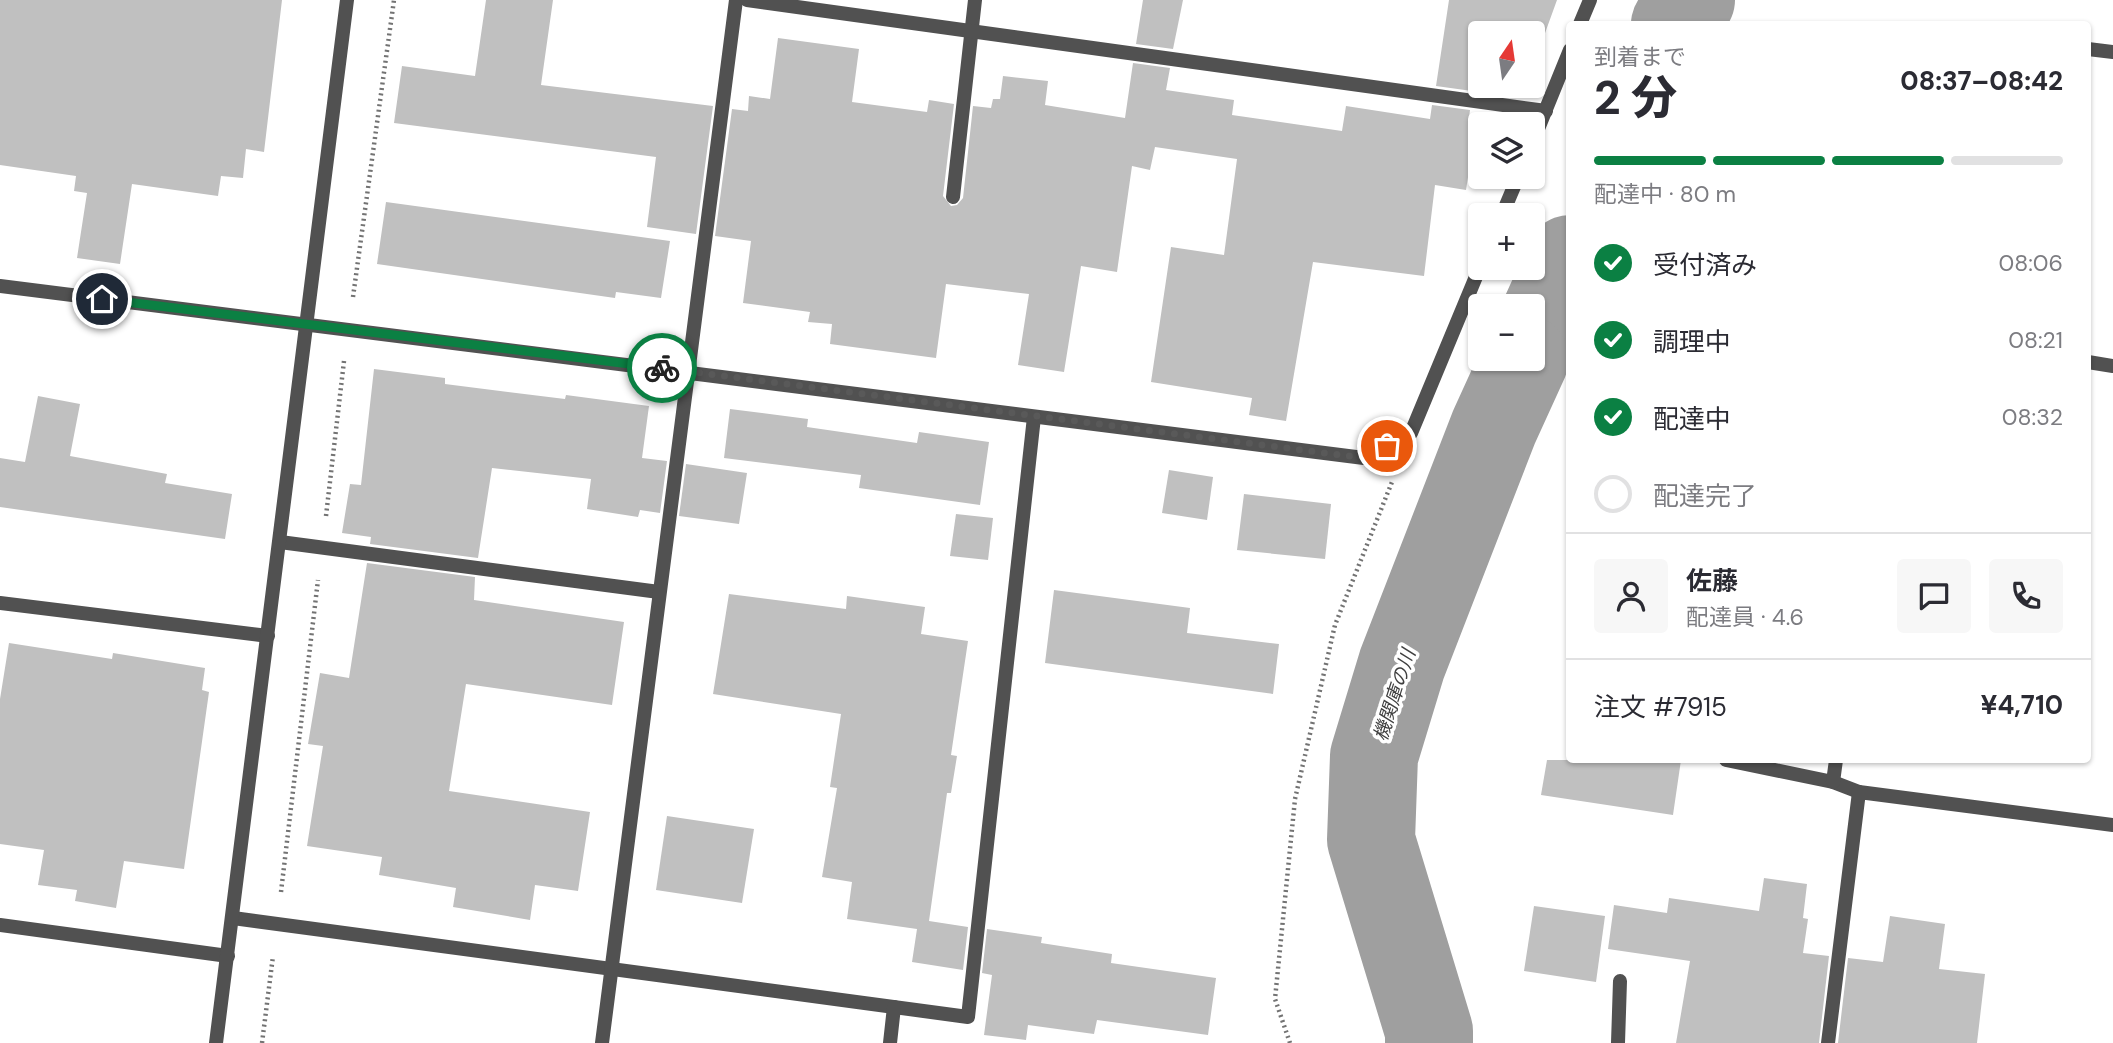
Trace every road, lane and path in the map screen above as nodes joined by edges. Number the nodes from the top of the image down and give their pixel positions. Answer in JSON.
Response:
{"nodes":[{"id":1,"x":347,"y":0,"type":"edge"},
{"id":2,"x":736,"y":0,"type":"edge"},
{"id":3,"x":747,"y":0,"type":"edge"},
{"id":4,"x":975,"y":0,"type":"edge"},
{"id":5,"x":1590,"y":0,"type":"edge"},
{"id":6,"x":1581,"y":21,"type":"edge"},
{"id":7,"x":972,"y":31,"type":"junction"},
{"id":8,"x":2091,"y":49,"type":"edge"},
{"id":9,"x":2113,"y":52,"type":"edge"},
{"id":10,"x":1566,"y":60,"type":"edge"},
{"id":11,"x":1546,"y":111,"type":"joint"},
{"id":12,"x":953,"y":197,"type":"dead end"},
{"id":13,"x":1475,"y":280,"type":"edge"},
{"id":14,"x":0,"y":286,"type":"edge"},
{"id":15,"x":306,"y":324,"type":"junction"},
{"id":16,"x":2091,"y":362,"type":"edge"},
{"id":17,"x":2113,"y":366,"type":"edge"},
{"id":18,"x":687,"y":372,"type":"junction"},
{"id":19,"x":1034,"y":417,"type":"junction"},
{"id":20,"x":1411,"y":433,"type":"junction"},
{"id":21,"x":279,"y":542,"type":"junction"},
{"id":22,"x":659,"y":592,"type":"junction"},
{"id":23,"x":0,"y":603,"type":"edge"},
{"id":24,"x":268,"y":636,"type":"junction"},
{"id":25,"x":1741,"y":763,"type":"edge"},
{"id":26,"x":1836,"y":763,"type":"edge"},
{"id":27,"x":1833,"y":782,"type":"junction"},
{"id":28,"x":1859,"y":792,"type":"junction"},
{"id":29,"x":2113,"y":825,"type":"edge"},
{"id":30,"x":233,"y":918,"type":"junction"},
{"id":31,"x":0,"y":925,"type":"edge"},
{"id":32,"x":228,"y":956,"type":"junction"},
{"id":33,"x":611,"y":970,"type":"junction"},
{"id":34,"x":1620,"y":981,"type":"dead end"},
{"id":35,"x":894,"y":1007,"type":"junction"},
{"id":36,"x":216,"y":1043,"type":"edge"},
{"id":37,"x":602,"y":1043,"type":"edge"},
{"id":38,"x":890,"y":1043,"type":"edge"},
{"id":39,"x":1290,"y":1043,"type":"edge"},
{"id":40,"x":1618,"y":1043,"type":"edge"},
{"id":41,"x":1829,"y":1043,"type":"edge"}],
"edges":[{"from":1,"to":15,"type":"street"},
{"from":2,"to":18,"type":"street"},
{"from":3,"to":7,"type":"street"},
{"from":4,"to":7,"type":"street"},
{"from":5,"to":6,"type":"street"},
{"from":7,"to":11,"type":"street"},
{"from":7,"to":12,"type":"street"},
{"from":8,"to":9,"type":"street"},
{"from":10,"to":11,"type":"street"},
{"from":13,"to":20,"type":"street"},
{"from":14,"to":15,"type":"street"},
{"from":15,"to":18,"type":"street"},
{"from":15,"to":21,"type":"street"},
{"from":16,"to":17,"type":"street"},
{"from":18,"to":19,"type":"street"},
{"from":18,"to":22,"type":"street"},
{"from":19,"to":20,"type":"street"},
{"from":19,"to":35,"type":"street"},
{"from":20,"to":39,"type":"path"},
{"from":21,"to":22,"type":"street"},
{"from":21,"to":24,"type":"street"},
{"from":22,"to":33,"type":"street"},
{"from":23,"to":24,"type":"street"},
{"from":24,"to":30,"type":"street"},
{"from":25,"to":27,"type":"street"},
{"from":26,"to":27,"type":"street"},
{"from":27,"to":28,"type":"street"},
{"from":28,"to":29,"type":"street"},
{"from":28,"to":41,"type":"street"},
{"from":30,"to":32,"type":"street"},
{"from":30,"to":33,"type":"street"},
{"from":31,"to":32,"type":"street"},
{"from":32,"to":36,"type":"street"},
{"from":33,"to":35,"type":"street"},
{"from":33,"to":37,"type":"street"},
{"from":34,"to":40,"type":"street"},
{"from":35,"to":38,"type":"street"}]}
